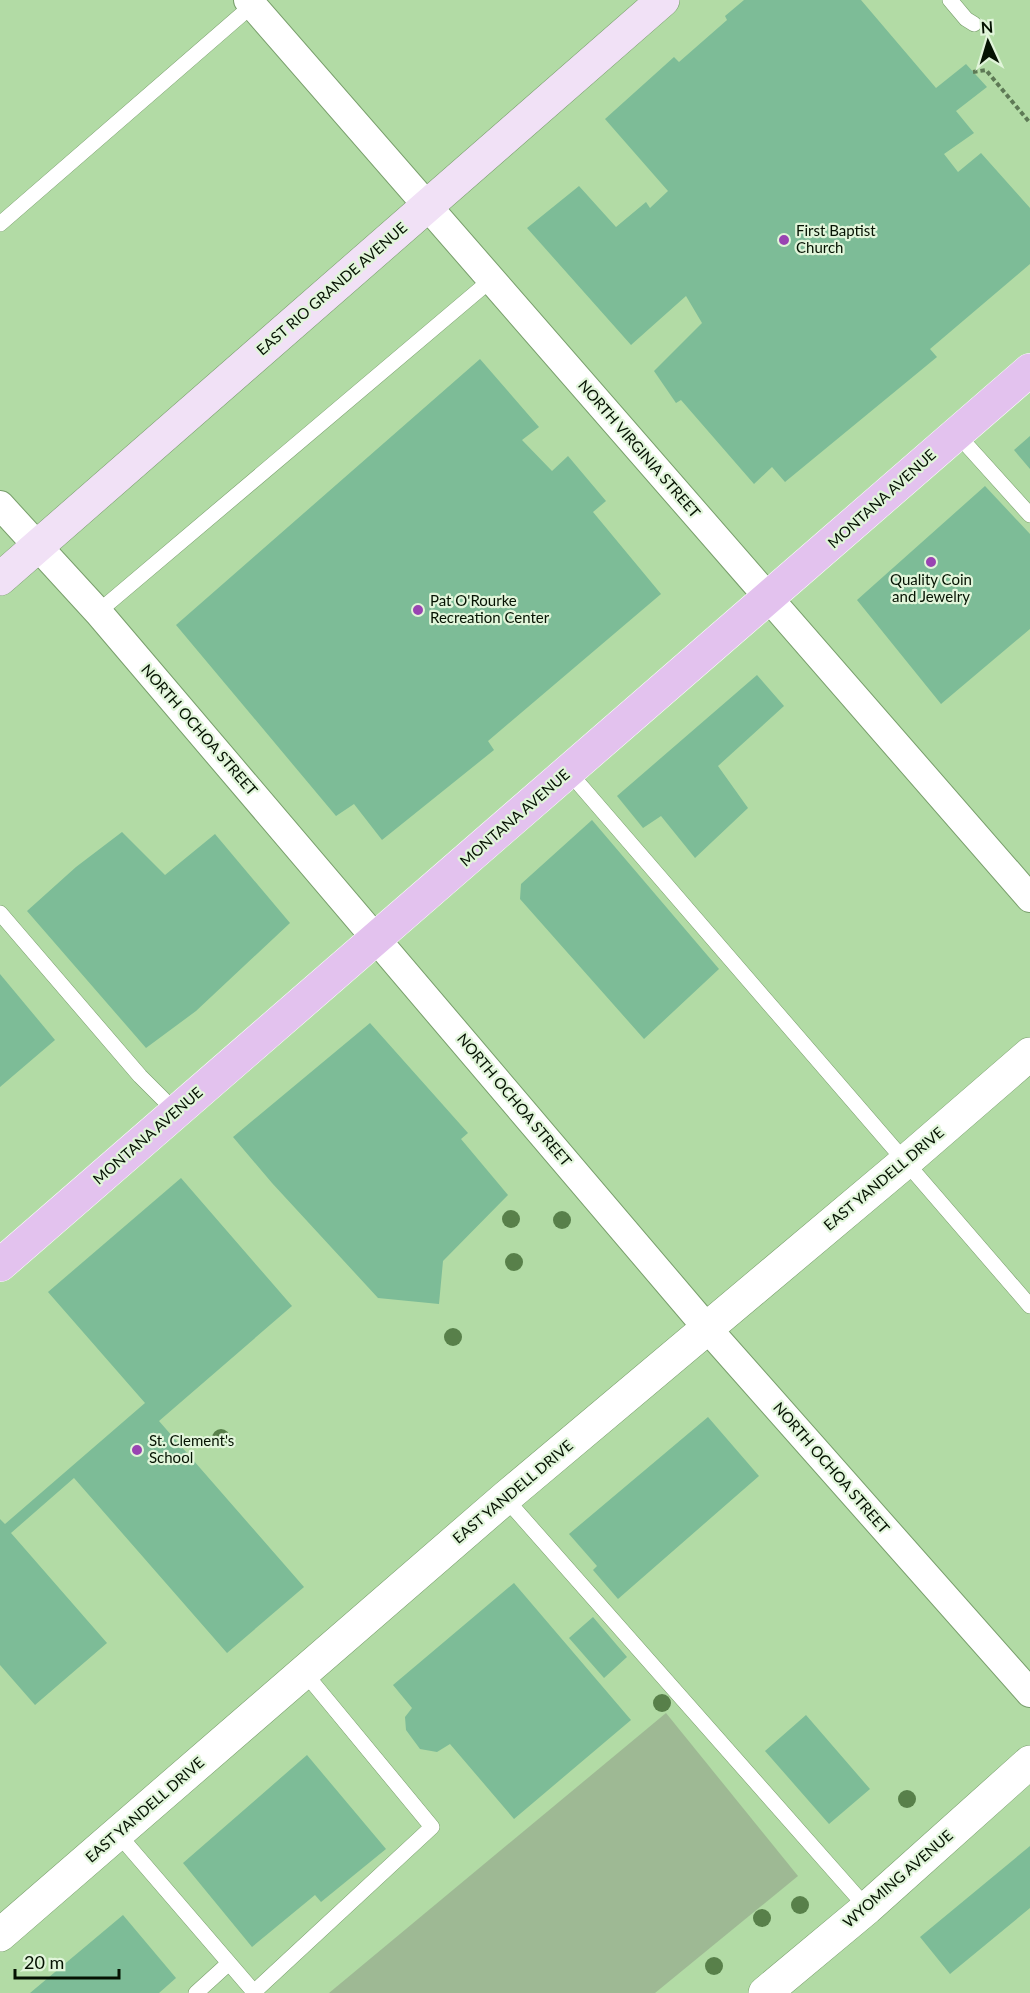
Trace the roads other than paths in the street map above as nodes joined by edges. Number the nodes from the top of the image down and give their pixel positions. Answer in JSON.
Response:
{"nodes":[{"id":1,"x":663,"y":0,"type":"edge"},
{"id":2,"x":950,"y":0,"type":"edge"},
{"id":3,"x":253,"y":2,"type":"edge"},
{"id":4,"x":974,"y":24,"type":"dead end"},
{"id":5,"x":428,"y":205,"type":"junction"},
{"id":6,"x":0,"y":224,"type":"edge"},
{"id":7,"x":492,"y":279,"type":"junction"},
{"id":8,"x":1030,"y":370,"type":"edge"},
{"id":9,"x":956,"y":433,"type":"junction"},
{"id":10,"x":0,"y":505,"type":"edge"},
{"id":11,"x":1030,"y":515,"type":"edge"},
{"id":12,"x":37,"y":547,"type":"junction"},
{"id":13,"x":0,"y":579,"type":"edge"},
{"id":14,"x":769,"y":598,"type":"junction"},
{"id":15,"x":98,"y":612,"type":"junction"},
{"id":16,"x":568,"y":771,"type":"junction"},
{"id":17,"x":1030,"y":898,"type":"edge"},
{"id":18,"x":0,"y":913,"type":"edge"},
{"id":19,"x":376,"y":938,"type":"junction"},
{"id":20,"x":1030,"y":1054,"type":"edge"},
{"id":21,"x":176,"y":1112,"type":"junction"},
{"id":22,"x":904,"y":1163,"type":"junction"},
{"id":23,"x":0,"y":1265,"type":"edge"},
{"id":24,"x":1030,"y":1306,"type":"edge"},
{"id":25,"x":707,"y":1328,"type":"junction"},
{"id":26,"x":505,"y":1498,"type":"junction"},
{"id":27,"x":304,"y":1672,"type":"junction"},
{"id":28,"x":1030,"y":1693,"type":"edge"},
{"id":29,"x":1030,"y":1762,"type":"edge"},
{"id":30,"x":118,"y":1834,"type":"junction"},
{"id":31,"x":867,"y":1908,"type":"junction"},
{"id":32,"x":0,"y":1935,"type":"edge"},
{"id":33,"x":229,"y":1963,"type":"junction"},
{"id":34,"x":196,"y":1993,"type":"edge"},
{"id":35,"x":765,"y":1993,"type":"edge"}],
"edges":[{"from":1,"to":5,"type":"main road","name":"EAST RIO GRANDE AVENUE"},
{"from":2,"to":4,"type":"lane"},
{"from":3,"to":5,"type":"street","name":"NORTH VIRGINIA STREET"},
{"from":3,"to":6,"type":"lane"},
{"from":5,"to":7,"type":"street","name":"NORTH VIRGINIA STREET"},
{"from":5,"to":12,"type":"main road","name":"EAST RIO GRANDE AVENUE"},
{"from":7,"to":14,"type":"street","name":"NORTH VIRGINIA STREET"},
{"from":7,"to":15,"type":"lane"},
{"from":8,"to":9,"type":"main road","name":"MONTANA AVENUE"},
{"from":9,"to":11,"type":"lane"},
{"from":9,"to":14,"type":"main road","name":"MONTANA AVENUE"},
{"from":10,"to":12,"type":"street","name":"NORTH OCHOA STREET"},
{"from":12,"to":13,"type":"main road","name":"EAST RIO GRANDE AVENUE"},
{"from":12,"to":15,"type":"street","name":"NORTH OCHOA STREET"},
{"from":14,"to":16,"type":"main road","name":"MONTANA AVENUE"},
{"from":14,"to":17,"type":"street","name":"NORTH VIRGINIA STREET"},
{"from":15,"to":19,"type":"street","name":"NORTH OCHOA STREET"},
{"from":16,"to":19,"type":"main road","name":"MONTANA AVENUE"},
{"from":16,"to":22,"type":"lane"},
{"from":18,"to":21,"type":"lane"},
{"from":19,"to":21,"type":"main road","name":"MONTANA AVENUE"},
{"from":19,"to":25,"type":"street","name":"NORTH OCHOA STREET"},
{"from":20,"to":22,"type":"street","name":"EAST YANDELL DRIVE"},
{"from":21,"to":23,"type":"main road","name":"MONTANA AVENUE"},
{"from":22,"to":24,"type":"lane"},
{"from":22,"to":25,"type":"street","name":"EAST YANDELL DRIVE"},
{"from":25,"to":26,"type":"street","name":"EAST YANDELL DRIVE"},
{"from":25,"to":28,"type":"street","name":"NORTH OCHOA STREET"},
{"from":26,"to":27,"type":"street","name":"EAST YANDELL DRIVE"},
{"from":26,"to":31,"type":"lane"},
{"from":27,"to":30,"type":"street","name":"EAST YANDELL DRIVE"},
{"from":27,"to":33,"type":"lane"},
{"from":29,"to":31,"type":"street","name":"WYOMING AVENUE"},
{"from":30,"to":32,"type":"street","name":"EAST YANDELL DRIVE"},
{"from":30,"to":33,"type":"lane"},
{"from":31,"to":35,"type":"street","name":"WYOMING AVENUE"},
{"from":33,"to":34,"type":"lane"}]}
